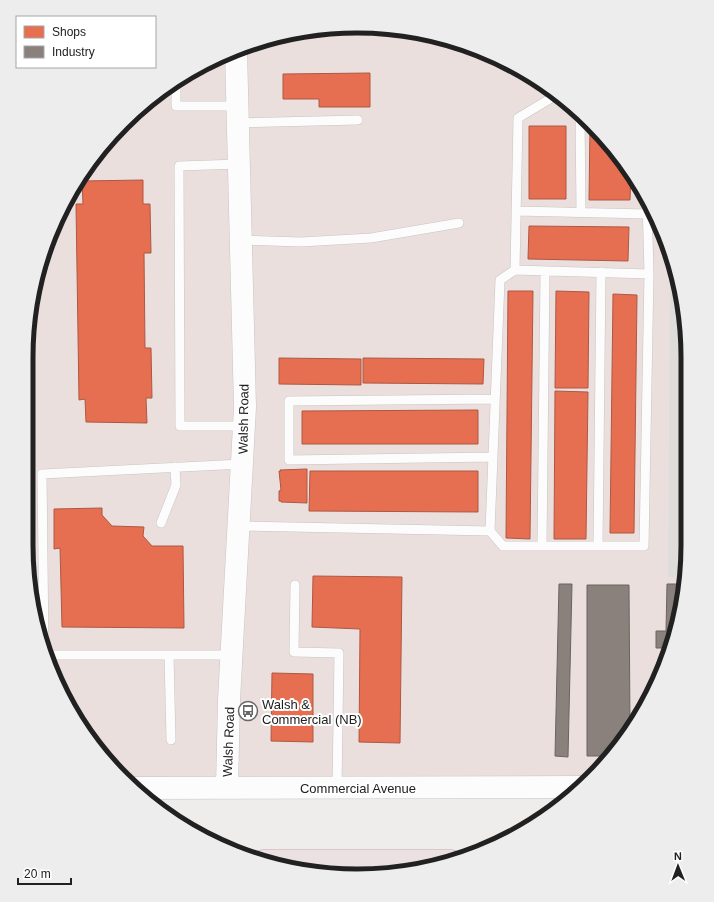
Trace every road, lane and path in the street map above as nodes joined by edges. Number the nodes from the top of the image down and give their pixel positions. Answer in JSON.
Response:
{"nodes":[{"id":1,"x":236,"y":57,"type":"edge"},
{"id":2,"x":176,"y":89,"type":"edge"},
{"id":3,"x":551,"y":98,"type":"edge"},
{"id":4,"x":238,"y":114,"type":"junction"},
{"id":5,"x":358,"y":120,"type":"dead end"},
{"id":6,"x":580,"y":122,"type":"edge"},
{"id":7,"x":240,"y":164,"type":"junction"},
{"id":8,"x":516,"y":211,"type":"junction"},
{"id":9,"x":581,"y":212,"type":"junction"},
{"id":10,"x":647,"y":214,"type":"joint"},
{"id":11,"x":459,"y":223,"type":"dead end"},
{"id":12,"x":241,"y":240,"type":"junction"},
{"id":13,"x":515,"y":270,"type":"junction"},
{"id":14,"x":545,"y":271,"type":"junction"},
{"id":15,"x":601,"y":272,"type":"junction"},
{"id":16,"x":649,"y":274,"type":"junction"},
{"id":17,"x":495,"y":399,"type":"junction"},
{"id":18,"x":244,"y":426,"type":"junction"},
{"id":19,"x":493,"y":457,"type":"junction"},
{"id":20,"x":242,"y":464,"type":"junction"},
{"id":21,"x":175,"y":467,"type":"junction"},
{"id":22,"x":161,"y":523,"type":"dead end"},
{"id":23,"x":239,"y":526,"type":"junction"},
{"id":24,"x":490,"y":531,"type":"junction"},
{"id":25,"x":542,"y":546,"type":"junction"},
{"id":26,"x":598,"y":546,"type":"junction"},
{"id":27,"x":295,"y":585,"type":"dead end"},
{"id":28,"x":44,"y":628,"type":"edge"},
{"id":29,"x":52,"y":655,"type":"edge"},
{"id":30,"x":169,"y":655,"type":"junction"},
{"id":31,"x":232,"y":655,"type":"junction"},
{"id":32,"x":170,"y":740,"type":"dead end"},
{"id":33,"x":227,"y":787,"type":"junction"},
{"id":34,"x":573,"y":787,"type":"edge"},
{"id":35,"x":142,"y":788,"type":"edge"},
{"id":36,"x":337,"y":788,"type":"junction"},
{"id":37,"x":276,"y":859,"type":"edge"},
{"id":38,"x":335,"y":861,"type":"junction"},
{"id":39,"x":428,"y":861,"type":"edge"},
{"id":40,"x":288,"y":862,"type":"edge"}],
"edges":[{"from":1,"to":4,"type":"street","name":"Walsh Road"},
{"from":2,"to":4,"type":"lane"},
{"from":3,"to":8,"type":"lane"},
{"from":4,"to":5,"type":"lane"},
{"from":4,"to":7,"type":"street","name":"Walsh Road"},
{"from":6,"to":9,"type":"lane"},
{"from":7,"to":12,"type":"street","name":"Walsh Road"},
{"from":7,"to":18,"type":"lane"},
{"from":8,"to":9,"type":"lane"},
{"from":8,"to":13,"type":"lane"},
{"from":9,"to":10,"type":"lane"},
{"from":10,"to":16,"type":"lane"},
{"from":11,"to":12,"type":"lane"},
{"from":12,"to":18,"type":"street","name":"Walsh Road"},
{"from":13,"to":14,"type":"lane"},
{"from":13,"to":17,"type":"lane"},
{"from":14,"to":15,"type":"lane"},
{"from":14,"to":25,"type":"lane"},
{"from":15,"to":16,"type":"lane"},
{"from":15,"to":26,"type":"lane"},
{"from":16,"to":26,"type":"lane"},
{"from":17,"to":19,"type":"lane"},
{"from":17,"to":19,"type":"lane"},
{"from":18,"to":20,"type":"street","name":"Walsh Road"},
{"from":19,"to":24,"type":"lane"},
{"from":20,"to":21,"type":"lane"},
{"from":20,"to":23,"type":"street","name":"Walsh Road"},
{"from":21,"to":22,"type":"lane"},
{"from":21,"to":28,"type":"lane"},
{"from":23,"to":24,"type":"lane"},
{"from":23,"to":31,"type":"street","name":"Walsh Road"},
{"from":24,"to":25,"type":"lane"},
{"from":25,"to":26,"type":"lane"},
{"from":27,"to":36,"type":"lane"},
{"from":29,"to":30,"type":"lane"},
{"from":30,"to":31,"type":"lane"},
{"from":30,"to":32,"type":"lane"},
{"from":31,"to":33,"type":"street","name":"Walsh Road"},
{"from":33,"to":35,"type":"street","name":"Commercial Avenue"},
{"from":33,"to":36,"type":"street","name":"Commercial Avenue"},
{"from":34,"to":36,"type":"street","name":"Commercial Avenue"},
{"from":37,"to":38,"type":"highway"},
{"from":38,"to":39,"type":"highway"},
{"from":38,"to":40,"type":"highway"}]}
